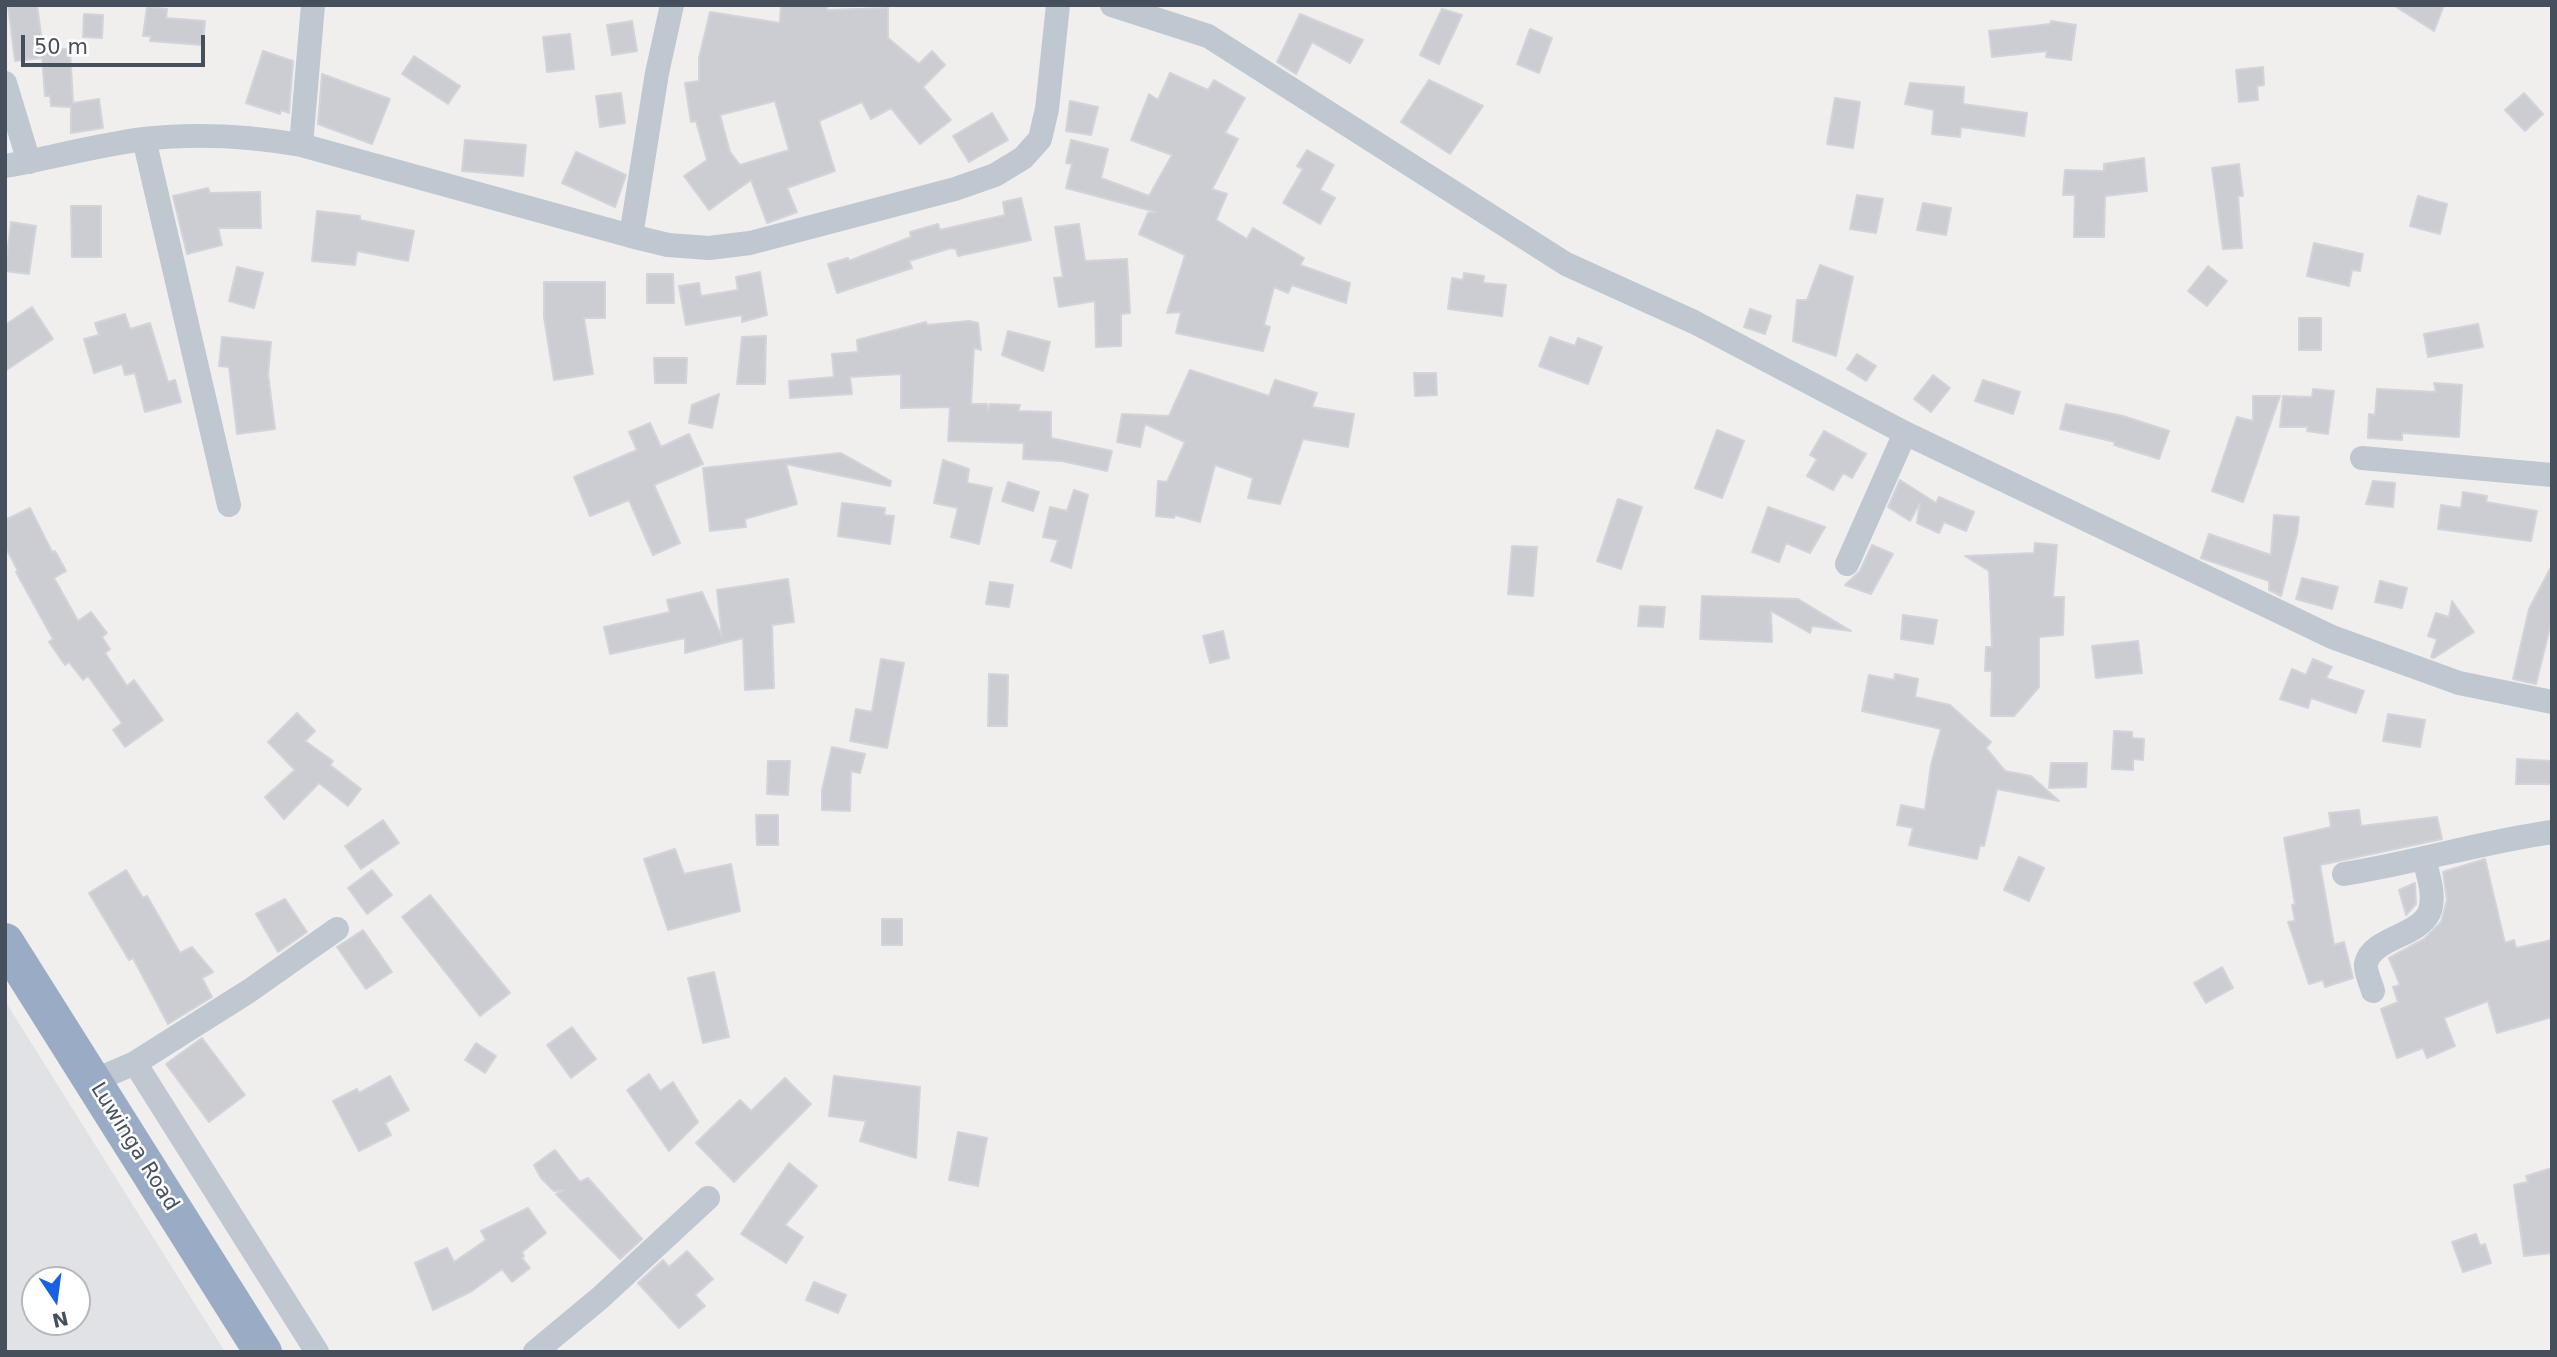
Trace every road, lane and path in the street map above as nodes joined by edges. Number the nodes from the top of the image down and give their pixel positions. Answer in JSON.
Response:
{"nodes":[{"id":1,"x":313,"y":5,"type":"edge"},
{"id":2,"x":672,"y":5,"type":"edge"},
{"id":3,"x":1058,"y":5,"type":"edge"},
{"id":4,"x":1112,"y":5,"type":"edge"},
{"id":5,"x":5,"y":83,"type":"edge"},
{"id":6,"x":144,"y":139,"type":"junction"},
{"id":7,"x":301,"y":145,"type":"junction"},
{"id":8,"x":17,"y":164,"type":"edge"},
{"id":9,"x":631,"y":236,"type":"junction"},
{"id":10,"x":1905,"y":433,"type":"junction"},
{"id":11,"x":2362,"y":458,"type":"dead end"},
{"id":12,"x":2552,"y":475,"type":"edge"},
{"id":13,"x":229,"y":505,"type":"dead end"},
{"id":14,"x":1847,"y":564,"type":"dead end"},
{"id":15,"x":2552,"y":702,"type":"edge"},
{"id":16,"x":2552,"y":832,"type":"edge"},
{"id":17,"x":2424,"y":859,"type":"junction"},
{"id":18,"x":2344,"y":874,"type":"dead end"},
{"id":19,"x":337,"y":929,"type":"dead end"},
{"id":20,"x":5,"y":942,"type":"edge"},
{"id":21,"x":2373,"y":991,"type":"dead end"},
{"id":22,"x":135,"y":1063,"type":"junction"},
{"id":23,"x":93,"y":1081,"type":"junction"},
{"id":24,"x":708,"y":1198,"type":"dead end"},
{"id":25,"x":263,"y":1352,"type":"edge"},
{"id":26,"x":317,"y":1352,"type":"edge"},
{"id":27,"x":535,"y":1352,"type":"edge"}],
"edges":[{"from":1,"to":7,"type":"street"},
{"from":2,"to":9,"type":"street"},
{"from":3,"to":9,"type":"street"},
{"from":4,"to":10,"type":"street"},
{"from":5,"to":8,"type":"street"},
{"from":6,"to":7,"type":"street"},
{"from":6,"to":8,"type":"street"},
{"from":6,"to":13,"type":"street"},
{"from":7,"to":9,"type":"street"},
{"from":10,"to":14,"type":"street"},
{"from":10,"to":15,"type":"street"},
{"from":11,"to":12,"type":"street"},
{"from":16,"to":17,"type":"street"},
{"from":17,"to":18,"type":"street"},
{"from":17,"to":21,"type":"street"},
{"from":19,"to":22,"type":"street"},
{"from":20,"to":23,"type":"highway","name":"Luwinga Road"},
{"from":22,"to":23,"type":"street"},
{"from":22,"to":26,"type":"street"},
{"from":23,"to":25,"type":"highway","name":"Luwinga Road"},
{"from":24,"to":27,"type":"street"}]}
